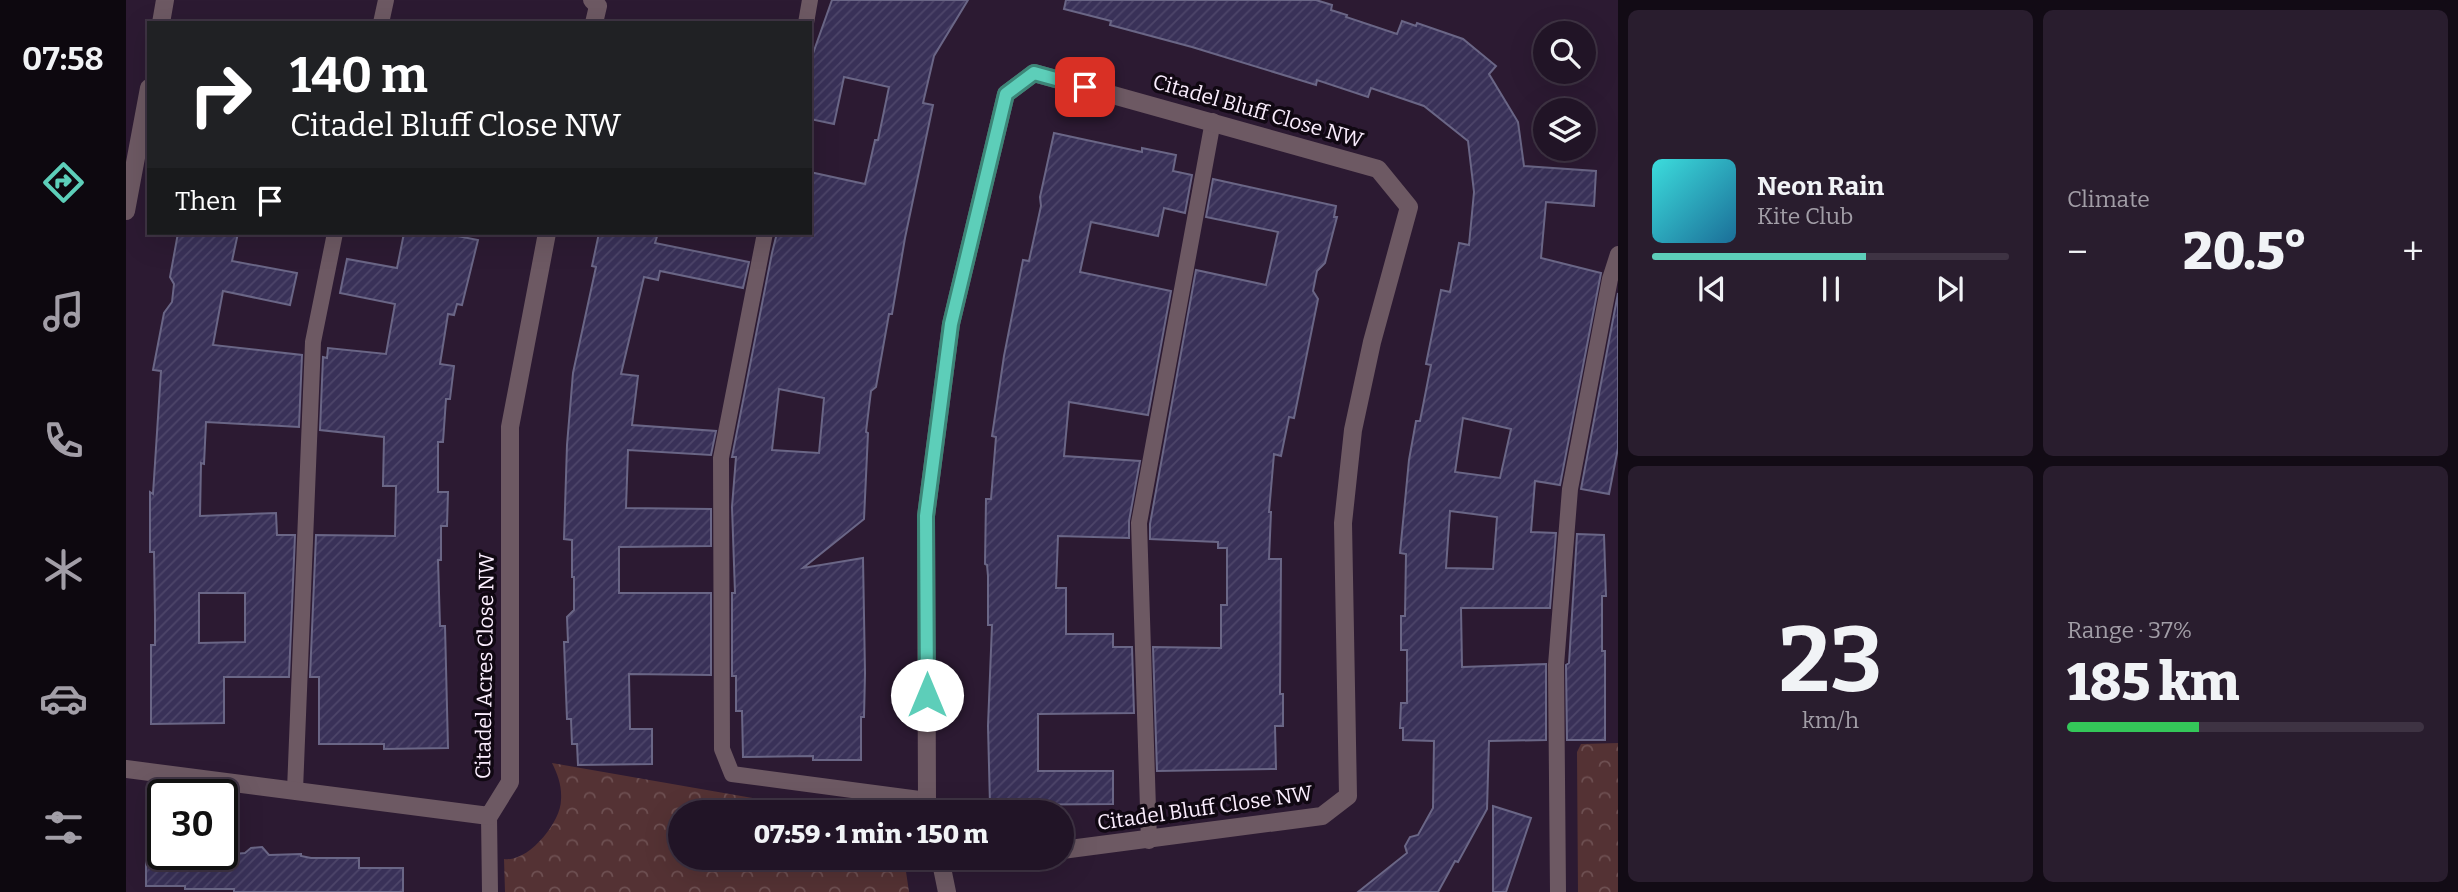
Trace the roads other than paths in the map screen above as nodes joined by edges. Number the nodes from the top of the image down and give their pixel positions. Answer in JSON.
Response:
{"nodes":[{"id":1,"x":165,"y":0,"type":"edge"},
{"id":2,"x":386,"y":0,"type":"edge"},
{"id":3,"x":592,"y":0,"type":"edge"},
{"id":4,"x":810,"y":0,"type":"edge"},
{"id":5,"x":161,"y":21,"type":"edge"},
{"id":6,"x":381,"y":21,"type":"edge"},
{"id":7,"x":594,"y":21,"type":"edge"},
{"id":8,"x":806,"y":21,"type":"edge"},
{"id":9,"x":147,"y":98,"type":"edge"},
{"id":10,"x":1213,"y":121,"type":"junction"},
{"id":11,"x":126,"y":207,"type":"edge"},
{"id":12,"x":335,"y":235,"type":"edge"},
{"id":13,"x":547,"y":235,"type":"edge"},
{"id":14,"x":765,"y":235,"type":"edge"},
{"id":15,"x":1618,"y":254,"type":"edge"},
{"id":16,"x":126,"y":769,"type":"edge"},
{"id":17,"x":295,"y":790,"type":"junction"},
{"id":18,"x":891,"y":800,"type":"edge"},
{"id":19,"x":928,"y":800,"type":"edge"},
{"id":20,"x":489,"y":816,"type":"junction"},
{"id":21,"x":1150,"y":841,"type":"junction"},
{"id":22,"x":1074,"y":849,"type":"edge"},
{"id":23,"x":942,"y":870,"type":"edge"},
{"id":24,"x":490,"y":892,"type":"edge"},
{"id":25,"x":947,"y":892,"type":"edge"},
{"id":26,"x":1558,"y":892,"type":"edge"}],
"edges":[{"from":1,"to":5,"type":"street"},
{"from":2,"to":6,"type":"lane"},
{"from":3,"to":7,"type":"street"},
{"from":4,"to":8,"type":"lane"},
{"from":9,"to":11,"type":"street"},
{"from":10,"to":19,"type":"street","name":"Citadel Bluff Close NW"},
{"from":10,"to":21,"type":"lane"},
{"from":10,"to":21,"type":"street","name":"Citadel Bluff Close NW"},
{"from":12,"to":17,"type":"lane"},
{"from":13,"to":20,"type":"street","name":"Citadel Acres Close NW"},
{"from":14,"to":18,"type":"lane"},
{"from":15,"to":26,"type":"lane"},
{"from":16,"to":17,"type":"street"},
{"from":17,"to":20,"type":"street"},
{"from":20,"to":24,"type":"lane"},
{"from":21,"to":22,"type":"street","name":"Citadel Bluff Close NW"},
{"from":23,"to":25,"type":"street"}]}
